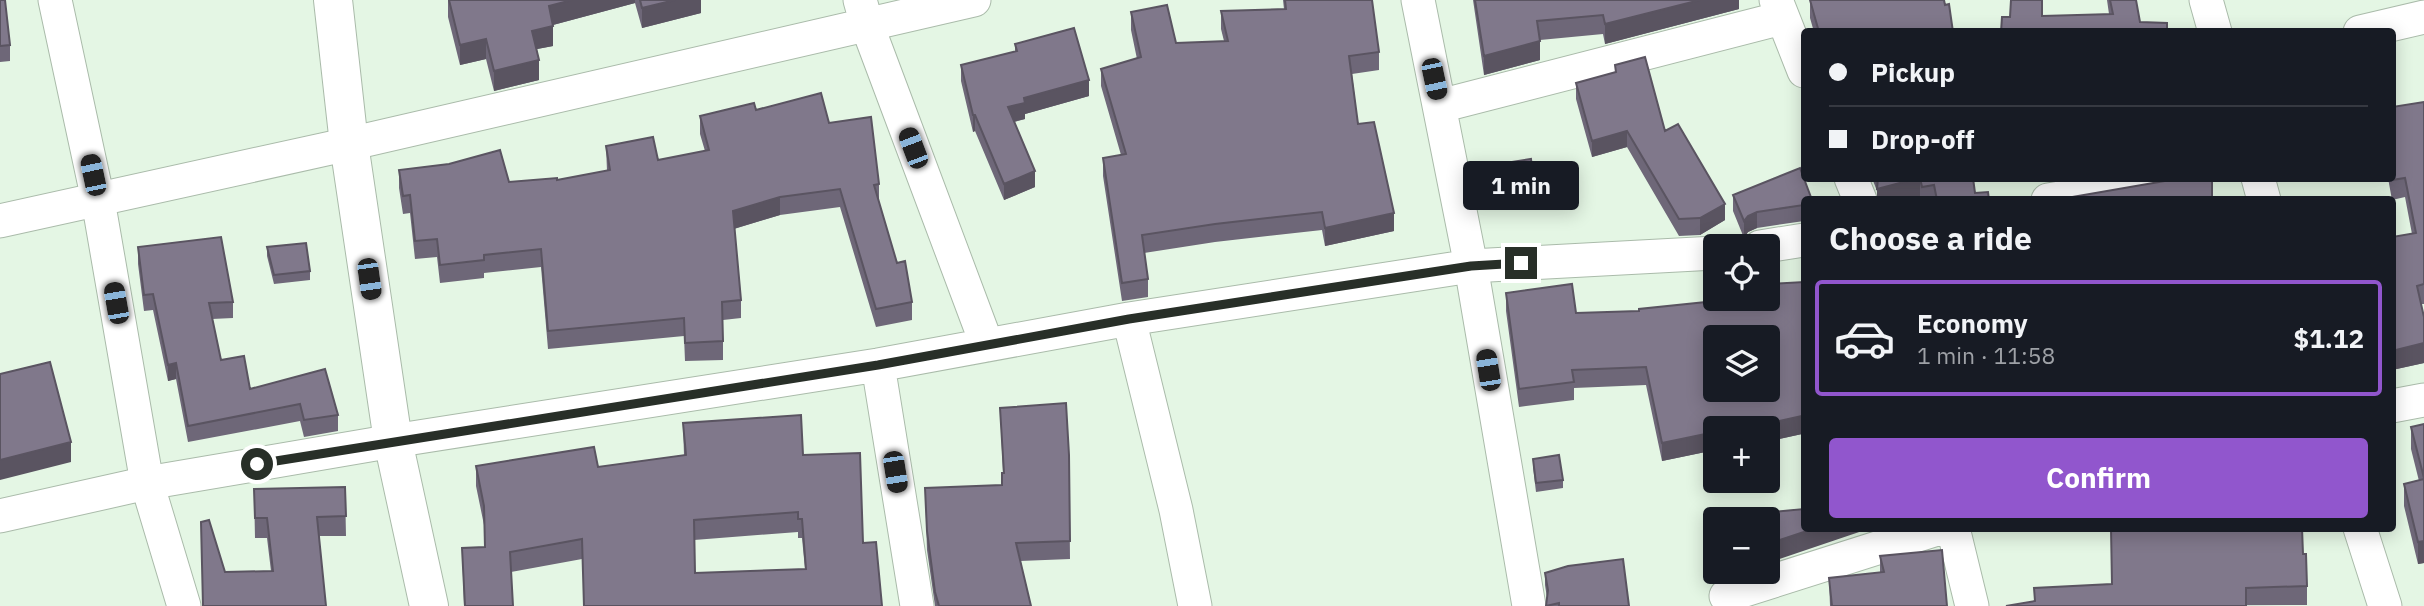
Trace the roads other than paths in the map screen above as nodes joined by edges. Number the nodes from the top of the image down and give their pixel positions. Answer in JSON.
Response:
{"nodes":[{"id":1,"x":55,"y":0,"type":"edge"},
{"id":2,"x":333,"y":0,"type":"edge"},
{"id":3,"x":974,"y":0,"type":"edge"},
{"id":4,"x":1418,"y":0,"type":"edge"},
{"id":5,"x":2206,"y":0,"type":"edge"},
{"id":6,"x":1779,"y":9,"type":"edge"},
{"id":7,"x":863,"y":12,"type":"edge"},
{"id":8,"x":2424,"y":17,"type":"edge"},
{"id":9,"x":2215,"y":28,"type":"edge"},
{"id":10,"x":2377,"y":28,"type":"edge"},
{"id":11,"x":1801,"y":64,"type":"edge"},
{"id":12,"x":1440,"y":106,"type":"junction"},
{"id":13,"x":349,"y":144,"type":"junction"},
{"id":14,"x":2155,"y":182,"type":"edge"},
{"id":15,"x":2072,"y":196,"type":"edge"},
{"id":16,"x":98,"y":200,"type":"junction"},
{"id":17,"x":0,"y":221,"type":"edge"},
{"id":18,"x":1801,"y":240,"type":"edge"},
{"id":19,"x":1780,"y":244,"type":"edge"},
{"id":20,"x":1703,"y":254,"type":"edge"},
{"id":21,"x":1471,"y":266,"type":"junction"},
{"id":22,"x":1129,"y":319,"type":"junction"},
{"id":23,"x":987,"y":345,"type":"junction"},
{"id":24,"x":878,"y":365,"type":"junction"},
{"id":25,"x":2424,"y":400,"type":"edge"},
{"id":26,"x":2396,"y":405,"type":"edge"},
{"id":27,"x":393,"y":441,"type":"junction"},
{"id":28,"x":148,"y":483,"type":"junction"},
{"id":29,"x":0,"y":516,"type":"edge"},
{"id":30,"x":1927,"y":532,"type":"edge"},
{"id":31,"x":1954,"y":532,"type":"edge"},
{"id":32,"x":2361,"y":532,"type":"edge"},
{"id":33,"x":1727,"y":596,"type":"dead end"},
{"id":34,"x":184,"y":606,"type":"edge"},
{"id":35,"x":429,"y":606,"type":"edge"},
{"id":36,"x":917,"y":606,"type":"edge"},
{"id":37,"x":1195,"y":606,"type":"edge"},
{"id":38,"x":1528,"y":606,"type":"edge"},
{"id":39,"x":1972,"y":606,"type":"edge"},
{"id":40,"x":2385,"y":606,"type":"edge"}],
"edges":[{"from":1,"to":16,"type":"street"},
{"from":2,"to":13,"type":"street"},
{"from":3,"to":7,"type":"street"},
{"from":4,"to":12,"type":"street"},
{"from":5,"to":9,"type":"street"},
{"from":6,"to":11,"type":"street"},
{"from":6,"to":12,"type":"street"},
{"from":7,"to":13,"type":"street"},
{"from":7,"to":23,"type":"street"},
{"from":8,"to":10,"type":"street"},
{"from":12,"to":21,"type":"street"},
{"from":13,"to":16,"type":"street"},
{"from":13,"to":27,"type":"street"},
{"from":14,"to":15,"type":"street"},
{"from":16,"to":17,"type":"street"},
{"from":16,"to":28,"type":"street"},
{"from":18,"to":19,"type":"street"},
{"from":20,"to":21,"type":"street"},
{"from":21,"to":22,"type":"street"},
{"from":21,"to":38,"type":"street"},
{"from":22,"to":23,"type":"street"},
{"from":22,"to":37,"type":"street"},
{"from":23,"to":24,"type":"street"},
{"from":24,"to":27,"type":"street"},
{"from":24,"to":36,"type":"street"},
{"from":25,"to":26,"type":"street"},
{"from":27,"to":28,"type":"street"},
{"from":27,"to":35,"type":"street"},
{"from":28,"to":29,"type":"street"},
{"from":28,"to":34,"type":"street"},
{"from":30,"to":33,"type":"street"},
{"from":31,"to":39,"type":"street"},
{"from":32,"to":40,"type":"street"}]}
